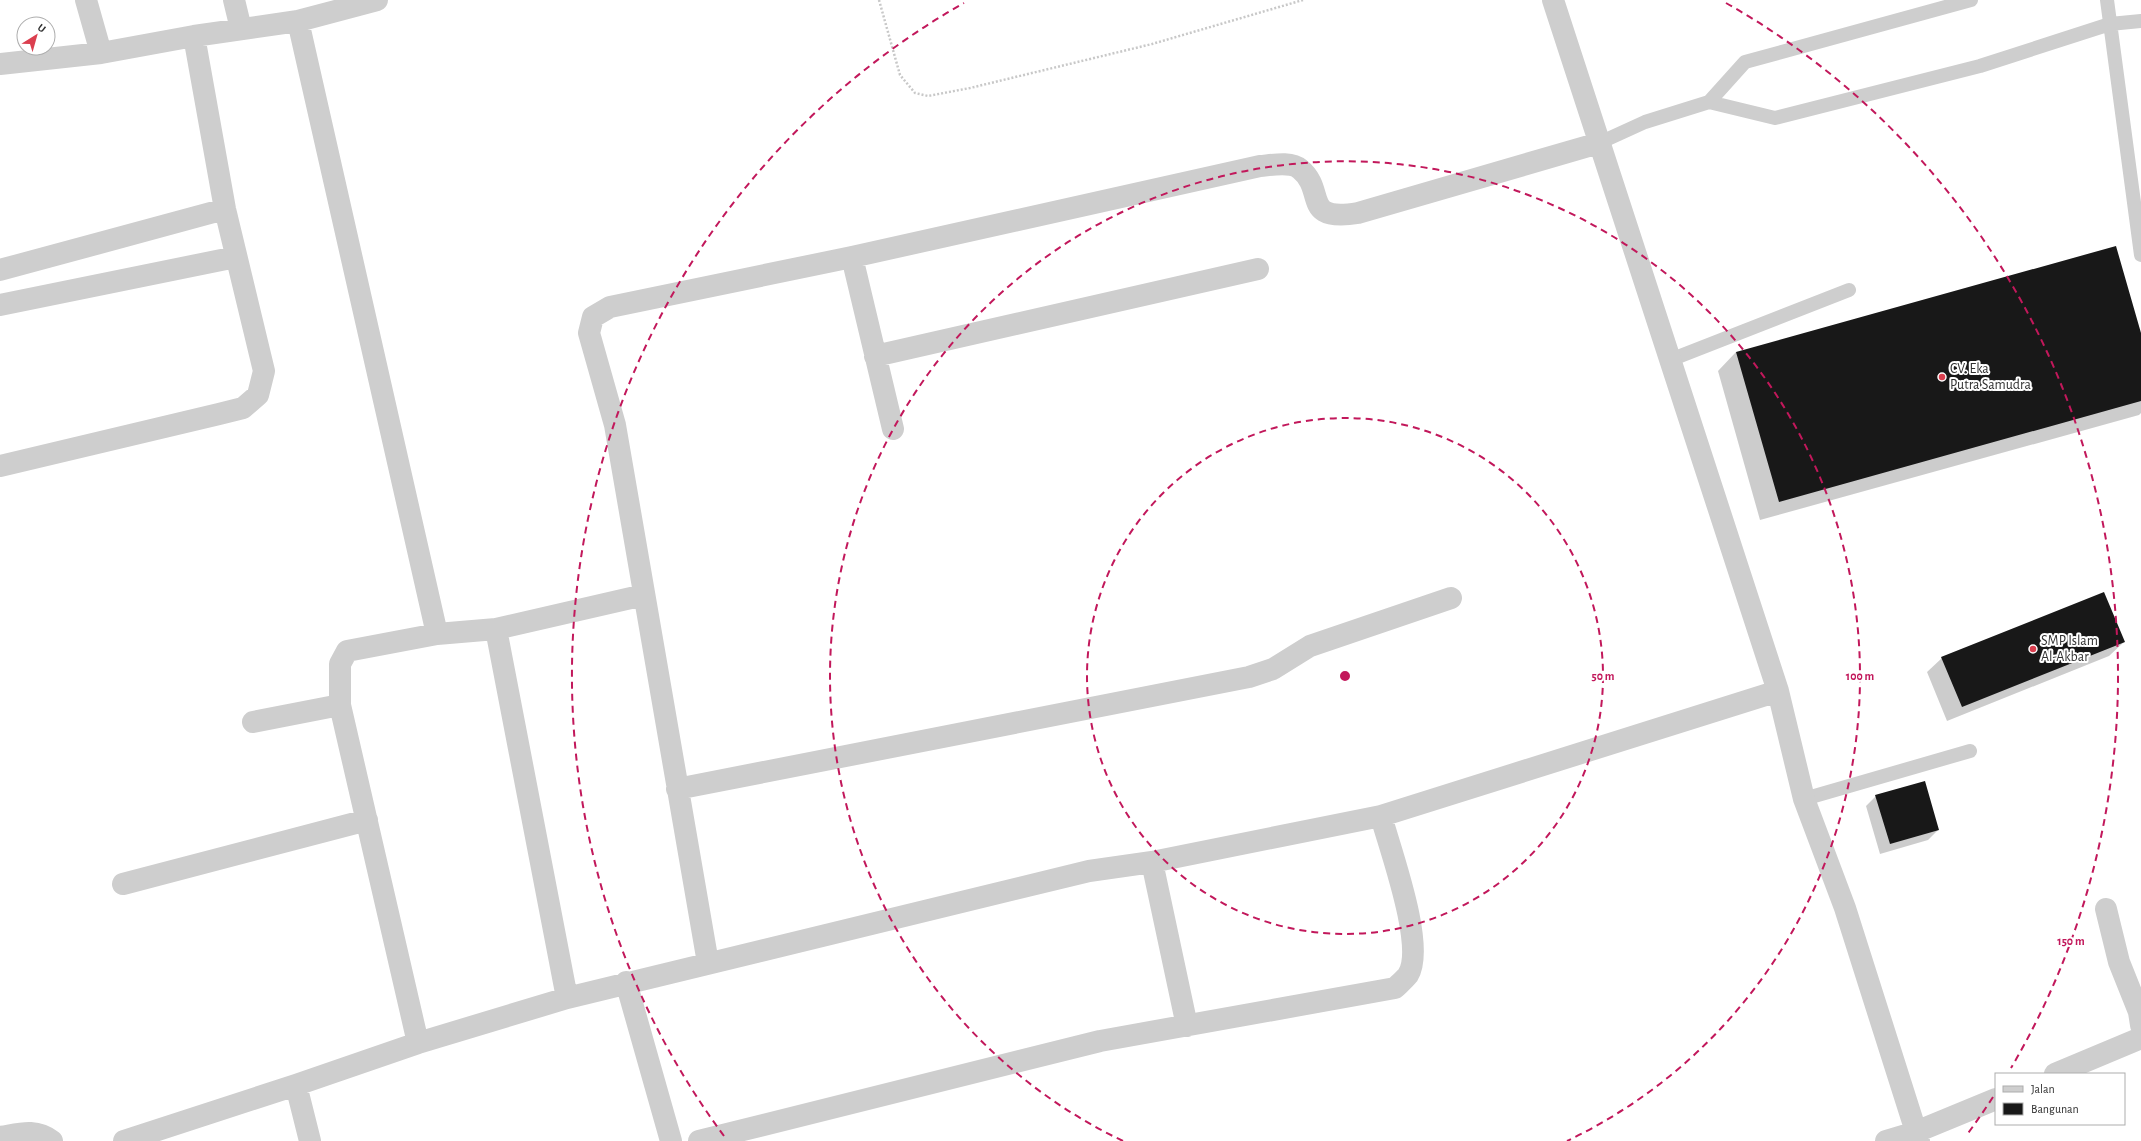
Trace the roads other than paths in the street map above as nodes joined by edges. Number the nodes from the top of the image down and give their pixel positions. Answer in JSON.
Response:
{"nodes":[{"id":1,"x":86,"y":0,"type":"edge"},
{"id":2,"x":234,"y":0,"type":"edge"},
{"id":3,"x":1553,"y":0,"type":"edge"},
{"id":4,"x":1971,"y":0,"type":"edge"},
{"id":5,"x":2107,"y":0,"type":"edge"},
{"id":6,"x":373,"y":1,"type":"edge"},
{"id":7,"x":298,"y":21,"type":"junction"},
{"id":8,"x":2141,"y":21,"type":"edge"},
{"id":9,"x":2110,"y":24,"type":"junction"},
{"id":10,"x":241,"y":29,"type":"junction"},
{"id":11,"x":194,"y":36,"type":"junction"},
{"id":12,"x":101,"y":53,"type":"junction"},
{"id":13,"x":0,"y":64,"type":"edge"},
{"id":14,"x":1709,"y":102,"type":"junction"},
{"id":15,"x":1599,"y":143,"type":"junction"},
{"id":16,"x":225,"y":209,"type":"junction"},
{"id":17,"x":2141,"y":254,"type":"edge"},
{"id":18,"x":236,"y":257,"type":"junction"},
{"id":19,"x":852,"y":257,"type":"junction"},
{"id":20,"x":1258,"y":269,"type":"dead end"},
{"id":21,"x":0,"y":270,"type":"edge"},
{"id":22,"x":1849,"y":290,"type":"dead end"},
{"id":23,"x":0,"y":305,"type":"edge"},
{"id":24,"x":875,"y":356,"type":"junction"},
{"id":25,"x":1670,"y":360,"type":"junction"},
{"id":26,"x":893,"y":429,"type":"dead end"},
{"id":27,"x":0,"y":466,"type":"edge"},
{"id":28,"x":644,"y":594,"type":"junction"},
{"id":29,"x":1451,"y":598,"type":"dead end"},
{"id":30,"x":496,"y":628,"type":"junction"},
{"id":31,"x":437,"y":634,"type":"junction"},
{"id":32,"x":1778,"y":691,"type":"junction"},
{"id":33,"x":340,"y":705,"type":"junction"},
{"id":34,"x":253,"y":722,"type":"dead end"},
{"id":35,"x":1970,"y":751,"type":"dead end"},
{"id":36,"x":676,"y":789,"type":"junction"},
{"id":37,"x":1804,"y":799,"type":"junction"},
{"id":38,"x":1381,"y":816,"type":"junction"},
{"id":39,"x":367,"y":820,"type":"junction"},
{"id":40,"x":1152,"y":862,"type":"junction"},
{"id":41,"x":123,"y":884,"type":"dead end"},
{"id":42,"x":2106,"y":909,"type":"dead end"},
{"id":43,"x":708,"y":963,"type":"junction"},
{"id":44,"x":626,"y":982,"type":"junction"},
{"id":45,"x":567,"y":998,"type":"junction"},
{"id":46,"x":2141,"y":1025,"type":"edge"},
{"id":47,"x":1186,"y":1026,"type":"junction"},
{"id":48,"x":2141,"y":1038,"type":"edge"},
{"id":49,"x":418,"y":1043,"type":"junction"},
{"id":50,"x":2057,"y":1073,"type":"edge"},
{"id":51,"x":296,"y":1086,"type":"junction"},
{"id":52,"x":1995,"y":1099,"type":"edge"},
{"id":53,"x":1917,"y":1136,"type":"edge"},
{"id":54,"x":0,"y":1137,"type":"edge"},
{"id":55,"x":52,"y":1141,"type":"edge"},
{"id":56,"x":124,"y":1141,"type":"edge"},
{"id":57,"x":310,"y":1141,"type":"edge"},
{"id":58,"x":671,"y":1141,"type":"edge"},
{"id":59,"x":699,"y":1141,"type":"edge"},
{"id":60,"x":1886,"y":1141,"type":"edge"}],
"edges":[{"from":1,"to":12,"type":"street"},
{"from":2,"to":10,"type":"street"},
{"from":3,"to":15,"type":"street"},
{"from":4,"to":14,"type":"lane"},
{"from":5,"to":9,"type":"lane"},
{"from":6,"to":7,"type":"street"},
{"from":7,"to":10,"type":"street"},
{"from":7,"to":31,"type":"street"},
{"from":8,"to":9,"type":"lane"},
{"from":9,"to":14,"type":"lane"},
{"from":9,"to":17,"type":"lane"},
{"from":10,"to":11,"type":"street"},
{"from":11,"to":12,"type":"street"},
{"from":11,"to":16,"type":"street"},
{"from":12,"to":13,"type":"street"},
{"from":14,"to":15,"type":"lane"},
{"from":15,"to":19,"type":"street"},
{"from":15,"to":25,"type":"street"},
{"from":16,"to":18,"type":"street"},
{"from":16,"to":21,"type":"street"},
{"from":18,"to":23,"type":"street"},
{"from":18,"to":27,"type":"street"},
{"from":19,"to":24,"type":"street"},
{"from":19,"to":28,"type":"street"},
{"from":20,"to":24,"type":"street"},
{"from":22,"to":25,"type":"lane"},
{"from":24,"to":26,"type":"street"},
{"from":25,"to":32,"type":"street"},
{"from":28,"to":30,"type":"street"},
{"from":28,"to":36,"type":"street"},
{"from":29,"to":36,"type":"street"},
{"from":30,"to":31,"type":"street"},
{"from":30,"to":45,"type":"street"},
{"from":31,"to":33,"type":"street"},
{"from":32,"to":37,"type":"street"},
{"from":32,"to":38,"type":"street"},
{"from":33,"to":34,"type":"street"},
{"from":33,"to":39,"type":"street"},
{"from":35,"to":37,"type":"lane"},
{"from":36,"to":43,"type":"street"},
{"from":37,"to":53,"type":"street"},
{"from":38,"to":40,"type":"street"},
{"from":38,"to":47,"type":"street"},
{"from":39,"to":41,"type":"street"},
{"from":39,"to":49,"type":"street"},
{"from":40,"to":43,"type":"street"},
{"from":40,"to":47,"type":"street"},
{"from":42,"to":46,"type":"street"},
{"from":43,"to":44,"type":"street"},
{"from":44,"to":45,"type":"street"},
{"from":44,"to":58,"type":"street"},
{"from":45,"to":49,"type":"street"},
{"from":47,"to":59,"type":"street"},
{"from":48,"to":50,"type":"street"},
{"from":49,"to":51,"type":"street"},
{"from":51,"to":56,"type":"street"},
{"from":51,"to":57,"type":"street"},
{"from":52,"to":53,"type":"street"},
{"from":53,"to":60,"type":"street"},
{"from":54,"to":55,"type":"street"}]}
